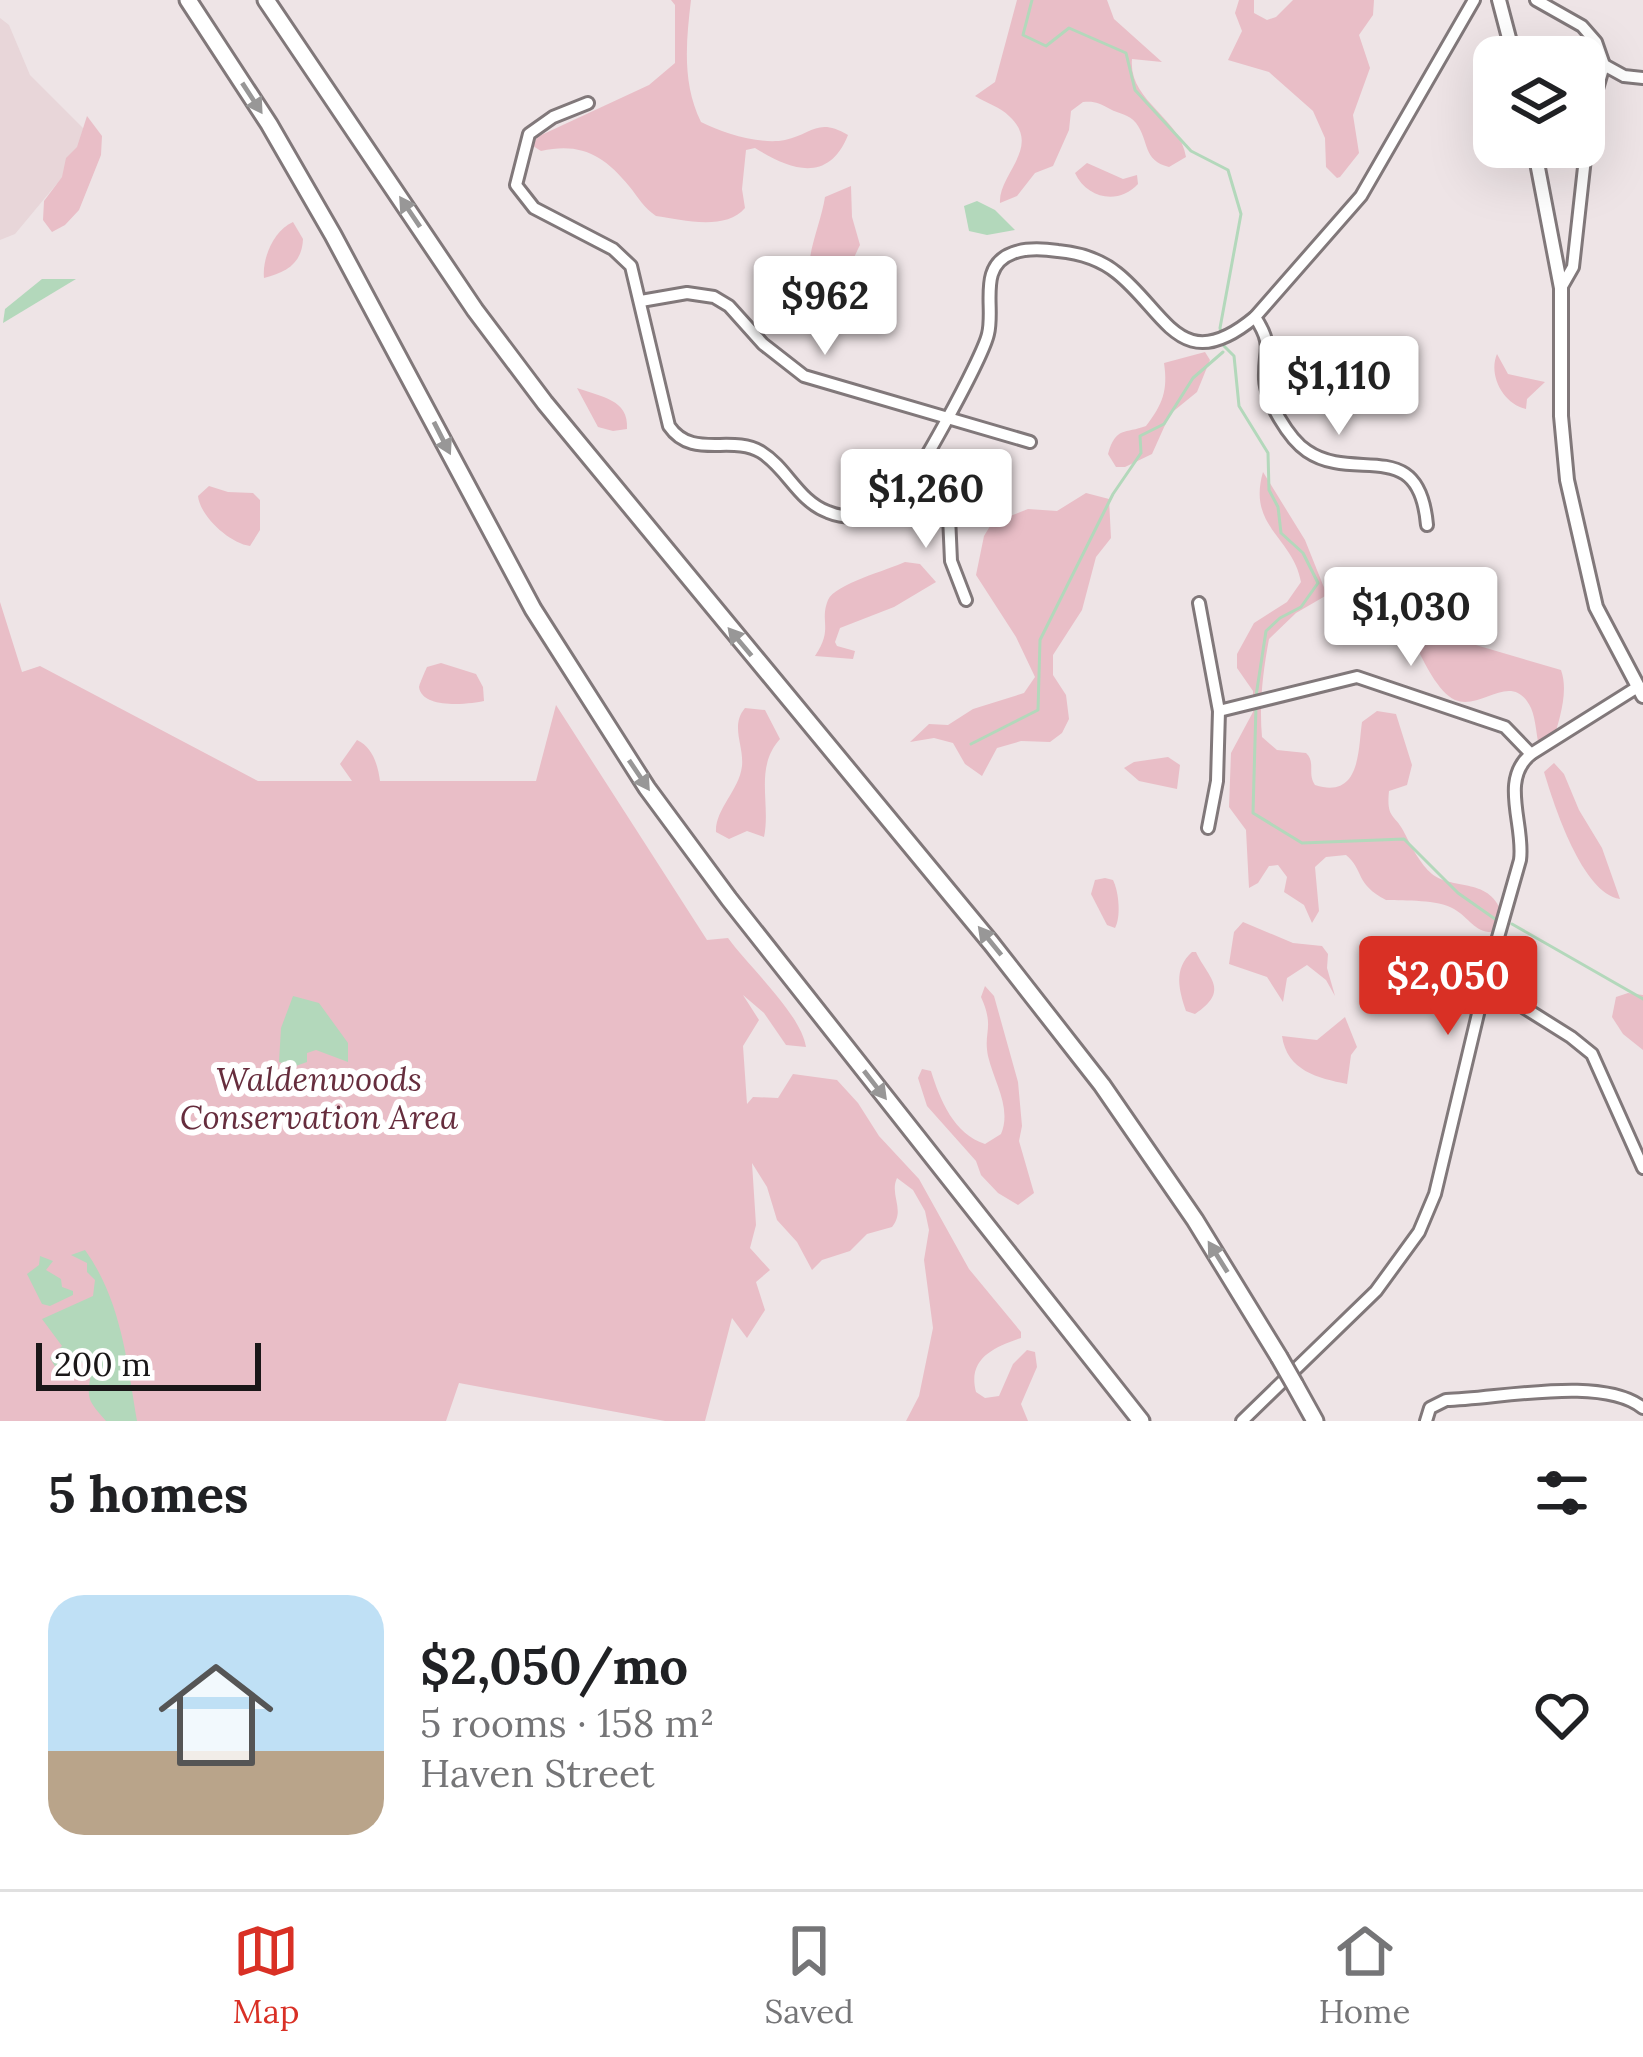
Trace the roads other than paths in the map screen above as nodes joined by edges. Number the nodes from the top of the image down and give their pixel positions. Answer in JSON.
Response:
{"nodes":[{"id":1,"x":188,"y":0,"type":"edge"},
{"id":2,"x":266,"y":0,"type":"edge"},
{"id":3,"x":1474,"y":0,"type":"edge"},
{"id":4,"x":1499,"y":0,"type":"edge"},
{"id":5,"x":1536,"y":0,"type":"edge"},
{"id":6,"x":1508,"y":36,"type":"edge"},
{"id":7,"x":1591,"y":36,"type":"edge"},
{"id":8,"x":1605,"y":66,"type":"edge"},
{"id":9,"x":1643,"y":78,"type":"edge"},
{"id":10,"x":588,"y":103,"type":"dead end"},
{"id":11,"x":1539,"y":168,"type":"edge"},
{"id":12,"x":1584,"y":168,"type":"edge"},
{"id":13,"x":1561,"y":288,"type":"junction"},
{"id":14,"x":641,"y":301,"type":"junction"},
{"id":15,"x":1255,"y":317,"type":"junction"},
{"id":16,"x":947,"y":416,"type":"junction"},
{"id":17,"x":1030,"y":442,"type":"dead end"},
{"id":18,"x":909,"y":485,"type":"junction"},
{"id":19,"x":1427,"y":525,"type":"dead end"},
{"id":20,"x":966,"y":600,"type":"dead end"},
{"id":21,"x":1198,"y":603,"type":"dead end"},
{"id":22,"x":1640,"y":692,"type":"edge"},
{"id":23,"x":1219,"y":711,"type":"junction"},
{"id":24,"x":1532,"y":754,"type":"junction"},
{"id":25,"x":1208,"y":829,"type":"dead end"},
{"id":26,"x":1485,"y":983,"type":"junction"},
{"id":27,"x":1643,"y":1168,"type":"edge"},
{"id":28,"x":1643,"y":1408,"type":"edge"},
{"id":29,"x":1141,"y":1421,"type":"edge"},
{"id":30,"x":1242,"y":1421,"type":"edge"},
{"id":31,"x":1315,"y":1421,"type":"edge"},
{"id":32,"x":1426,"y":1421,"type":"edge"}],
"edges":[{"from":1,"to":29,"type":"highway","one_way":true},
{"from":31,"to":2,"type":"highway","one_way":true,"bridge":true},
{"from":3,"to":15,"type":"street"},
{"from":4,"to":6,"type":"main road"},
{"from":5,"to":7,"type":"street"},
{"from":8,"to":9,"type":"street"},
{"from":10,"to":14,"type":"street"},
{"from":11,"to":13,"type":"main road"},
{"from":12,"to":13,"type":"street"},
{"from":13,"to":22,"type":"main road"},
{"from":14,"to":16,"type":"street"},
{"from":14,"to":18,"type":"street"},
{"from":15,"to":16,"type":"street"},
{"from":15,"to":19,"type":"street"},
{"from":16,"to":17,"type":"street"},
{"from":16,"to":18,"type":"street"},
{"from":18,"to":20,"type":"street"},
{"from":21,"to":23,"type":"street"},
{"from":22,"to":24,"type":"street"},
{"from":23,"to":24,"type":"street"},
{"from":23,"to":25,"type":"street"},
{"from":24,"to":26,"type":"street"},
{"from":26,"to":27,"type":"street"},
{"from":26,"to":30,"type":"street"},
{"from":28,"to":32,"type":"street"}]}
